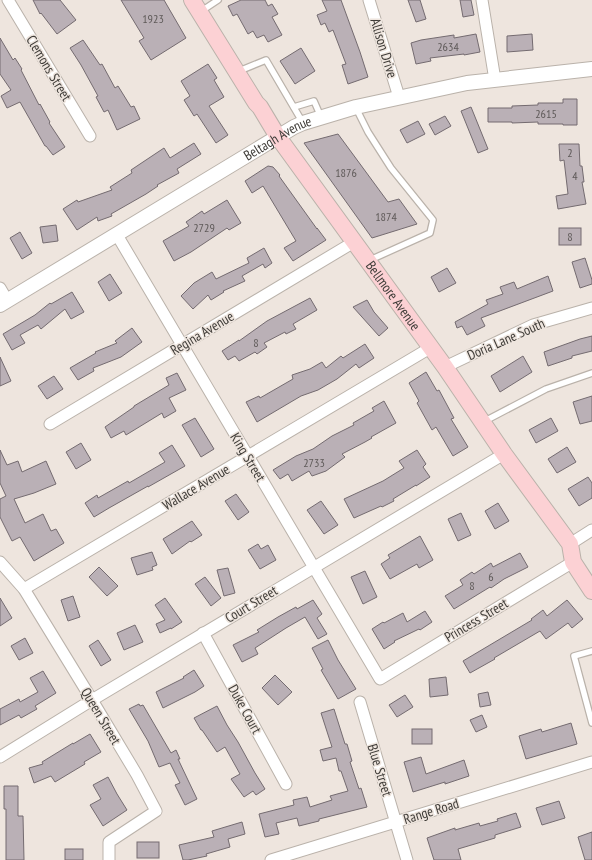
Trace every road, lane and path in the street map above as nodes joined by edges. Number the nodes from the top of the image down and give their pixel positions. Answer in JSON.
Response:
{"nodes":[{"id":1,"x":8,"y":0,"type":"edge"},
{"id":2,"x":218,"y":0,"type":"edge"},
{"id":3,"x":369,"y":0,"type":"edge"},
{"id":4,"x":482,"y":0,"type":"edge"},
{"id":5,"x":196,"y":6,"type":"edge"},
{"id":6,"x":592,"y":69,"type":"edge"},
{"id":7,"x":236,"y":71,"type":"junction"},
{"id":8,"x":495,"y":80,"type":"junction"},
{"id":9,"x":399,"y":97,"type":"junction"},
{"id":10,"x":294,"y":107,"type":"junction"},
{"id":11,"x":356,"y":107,"type":"junction"},
{"id":12,"x":321,"y":117,"type":"junction"},
{"id":13,"x":303,"y":123,"type":"junction"},
{"id":14,"x":90,"y":136,"type":"dead end"},
{"id":15,"x":278,"y":137,"type":"junction"},
{"id":16,"x":117,"y":235,"type":"junction"},
{"id":17,"x":354,"y":242,"type":"junction"},
{"id":18,"x":368,"y":261,"type":"junction"},
{"id":19,"x":0,"y":288,"type":"edge"},
{"id":20,"x":4,"y":303,"type":"edge"},
{"id":21,"x":592,"y":308,"type":"edge"},
{"id":22,"x":182,"y":345,"type":"junction"},
{"id":23,"x":430,"y":348,"type":"junction"},
{"id":24,"x":445,"y":367,"type":"junction"},
{"id":25,"x":592,"y":373,"type":"edge"},
{"id":26,"x":483,"y":423,"type":"junction"},
{"id":27,"x":50,"y":424,"type":"dead end"},
{"id":28,"x":504,"y":454,"type":"junction"},
{"id":29,"x":248,"y":456,"type":"junction"},
{"id":30,"x":592,"y":530,"type":"edge"},
{"id":31,"x":570,"y":544,"type":"junction"},
{"id":32,"x":0,"y":562,"type":"edge"},
{"id":33,"x":573,"y":562,"type":"junction"},
{"id":34,"x":314,"y":567,"type":"junction"},
{"id":35,"x":24,"y":589,"type":"junction"},
{"id":36,"x":592,"y":591,"type":"edge"},
{"id":37,"x":203,"y":634,"type":"junction"},
{"id":38,"x":592,"y":650,"type":"edge"},
{"id":39,"x":380,"y":679,"type":"joint"},
{"id":40,"x":92,"y":700,"type":"junction"},
{"id":41,"x":360,"y":702,"type":"dead end"},
{"id":42,"x":592,"y":723,"type":"edge"},
{"id":43,"x":0,"y":757,"type":"edge"},
{"id":44,"x":592,"y":762,"type":"edge"},
{"id":45,"x":286,"y":784,"type":"dead end"},
{"id":46,"x":396,"y":822,"type":"junction"},
{"id":47,"x":109,"y":860,"type":"edge"},
{"id":48,"x":271,"y":860,"type":"edge"},
{"id":49,"x":407,"y":860,"type":"edge"}],
"edges":[{"from":1,"to":14,"type":"street","name":"Clemons Street"},
{"from":2,"to":5,"type":"lane"},
{"from":3,"to":9,"type":"street","name":"Allison Drive"},
{"from":4,"to":8,"type":"street"},
{"from":5,"to":7,"type":"main road","name":"Bellmore Avenue"},
{"from":6,"to":8,"type":"street","name":"Beltagh Avenue"},
{"from":7,"to":10,"type":"lane"},
{"from":7,"to":15,"type":"main road","name":"Bellmore Avenue"},
{"from":8,"to":9,"type":"street","name":"Beltagh Avenue"},
{"from":9,"to":11,"type":"street","name":"Beltagh Avenue"},
{"from":10,"to":12,"type":"lane"},
{"from":10,"to":13,"type":"lane"},
{"from":11,"to":12,"type":"street","name":"Beltagh Avenue"},
{"from":11,"to":18,"type":"lane"},
{"from":12,"to":13,"type":"street","name":"Beltagh Avenue"},
{"from":13,"to":15,"type":"street","name":"Beltagh Avenue"},
{"from":15,"to":16,"type":"street","name":"Beltagh Avenue"},
{"from":15,"to":17,"type":"main road","name":"Bellmore Avenue"},
{"from":16,"to":20,"type":"street","name":"Beltagh Avenue"},
{"from":16,"to":22,"type":"street","name":"King Street"},
{"from":17,"to":18,"type":"main road","name":"Bellmore Avenue"},
{"from":17,"to":22,"type":"street","name":"Regina Avenue"},
{"from":18,"to":23,"type":"main road","name":"Bellmore Avenue"},
{"from":19,"to":20,"type":"street"},
{"from":21,"to":24,"type":"street","name":"Doria Lane South"},
{"from":22,"to":27,"type":"street","name":"Regina Avenue"},
{"from":22,"to":29,"type":"street","name":"King Street"},
{"from":23,"to":24,"type":"main road","name":"Bellmore Avenue"},
{"from":23,"to":29,"type":"street","name":"Wallace Avenue"},
{"from":24,"to":26,"type":"main road","name":"Bellmore Avenue"},
{"from":25,"to":26,"type":"lane"},
{"from":26,"to":28,"type":"main road","name":"Bellmore Avenue"},
{"from":28,"to":31,"type":"main road","name":"Bellmore Avenue"},
{"from":28,"to":34,"type":"street","name":"Court Street"},
{"from":29,"to":34,"type":"street","name":"King Street"},
{"from":29,"to":35,"type":"street","name":"Wallace Avenue"},
{"from":30,"to":31,"type":"street"},
{"from":31,"to":33,"type":"main road","name":"Bellmore Avenue"},
{"from":32,"to":35,"type":"street","name":"Queen Street"},
{"from":33,"to":36,"type":"main road","name":"Bellmore Avenue"},
{"from":33,"to":39,"type":"street","name":"Princess Street"},
{"from":34,"to":37,"type":"street","name":"Court Street"},
{"from":34,"to":39,"type":"street","name":"King Street"},
{"from":35,"to":40,"type":"street","name":"Queen Street"},
{"from":37,"to":40,"type":"street","name":"Court Street"},
{"from":37,"to":45,"type":"street","name":"Duke Court"},
{"from":38,"to":42,"type":"lane"},
{"from":40,"to":43,"type":"street","name":"Court Street"},
{"from":40,"to":47,"type":"street","name":"Queen Street"},
{"from":41,"to":46,"type":"street","name":"Blue Street"},
{"from":44,"to":46,"type":"street","name":"Range Road"},
{"from":46,"to":48,"type":"street","name":"Range Road"},
{"from":46,"to":49,"type":"street","name":"Blue Street"}]}
